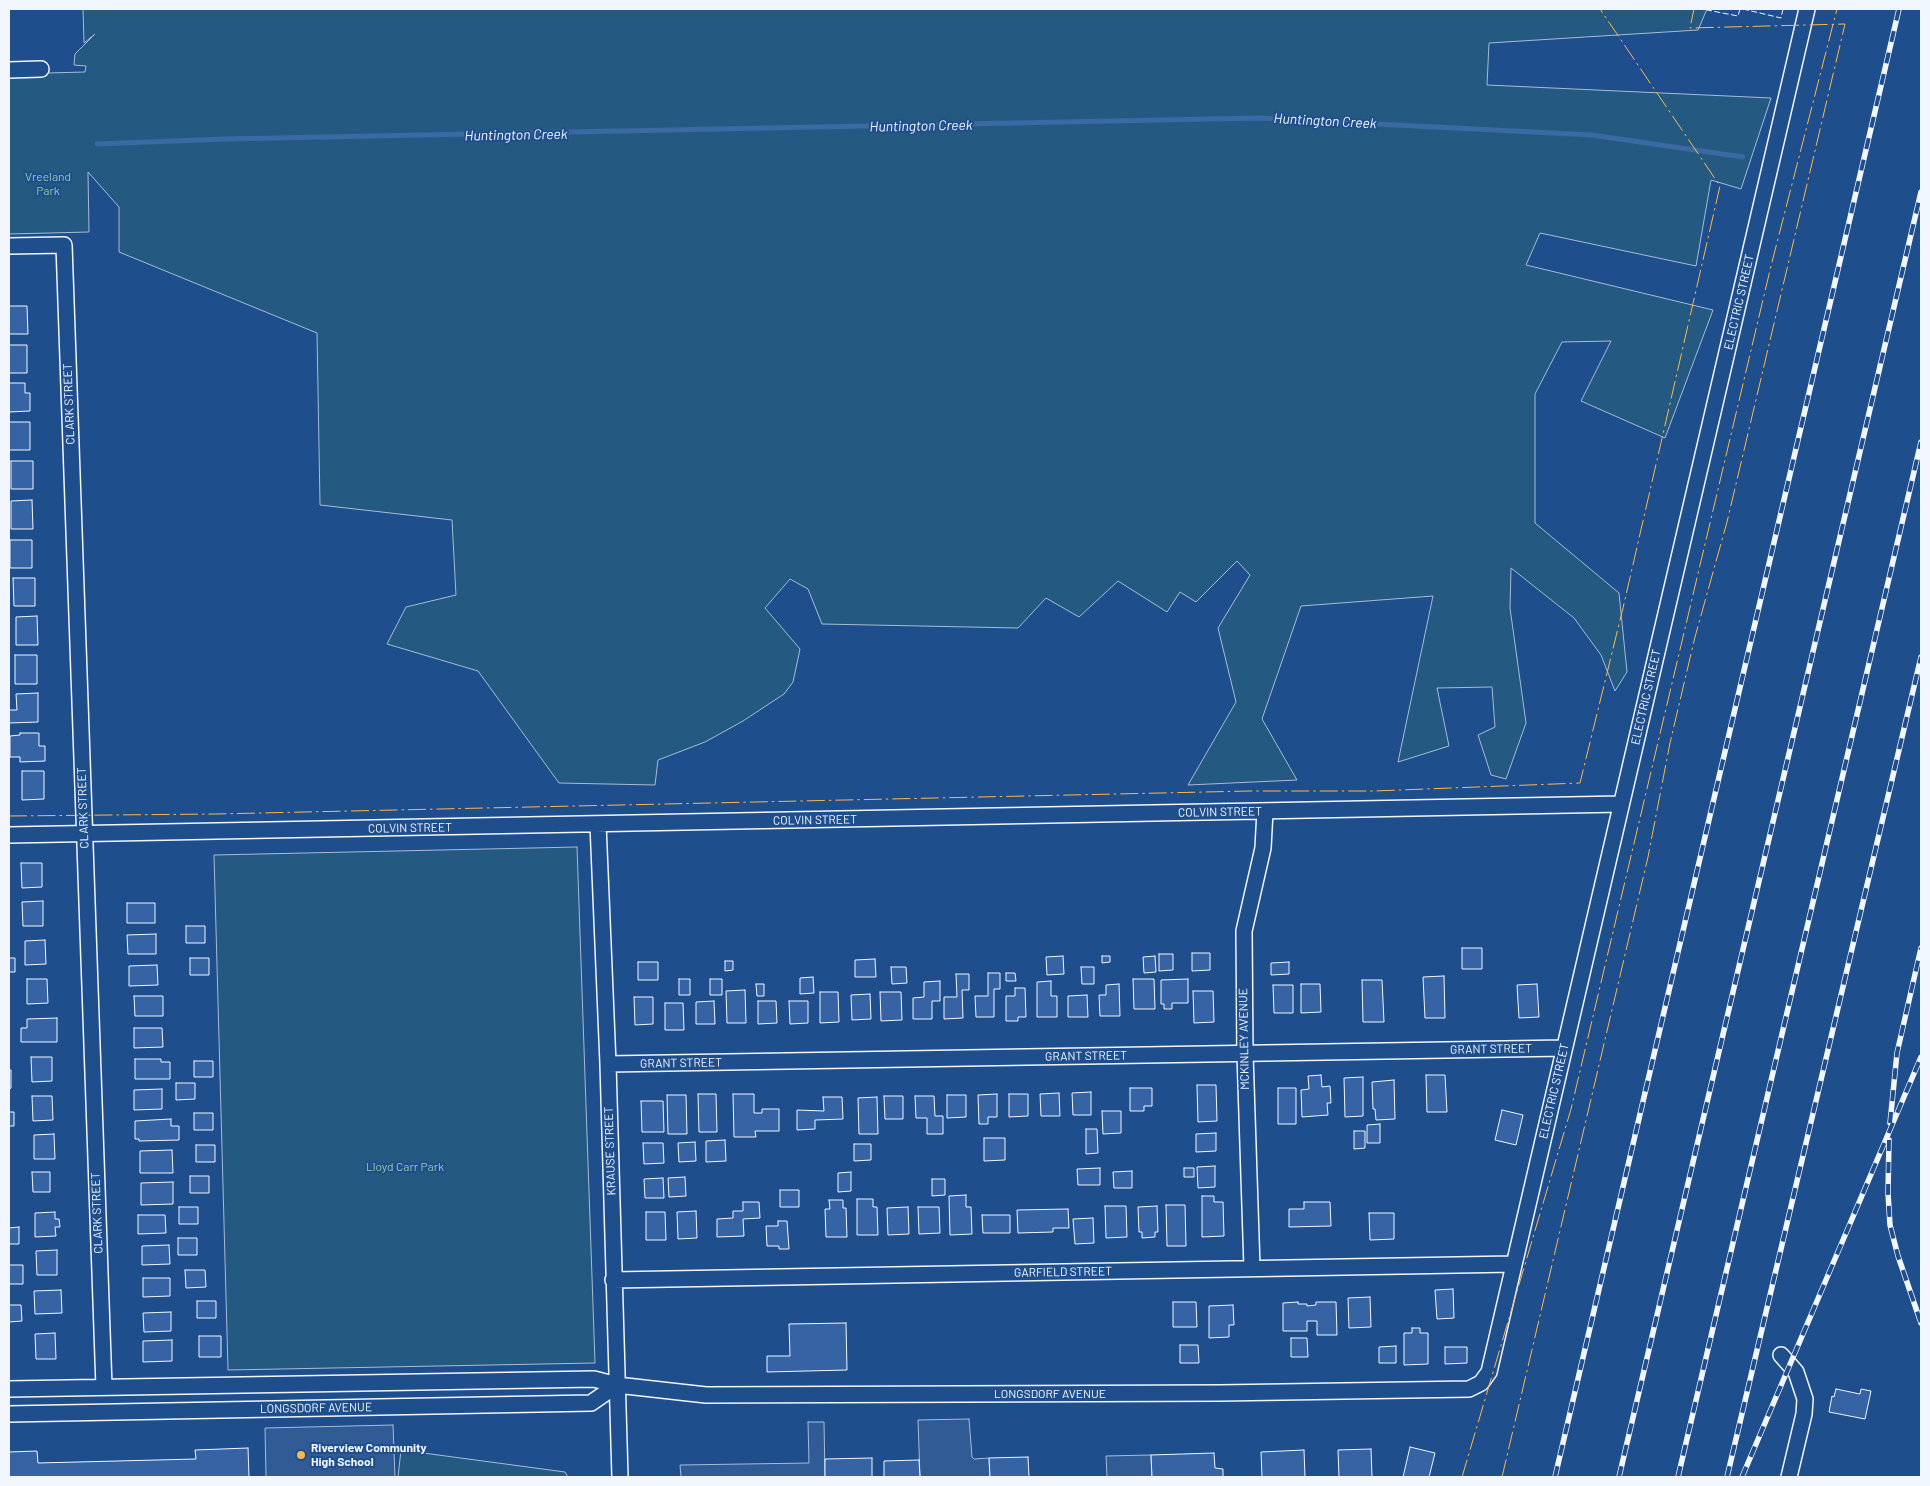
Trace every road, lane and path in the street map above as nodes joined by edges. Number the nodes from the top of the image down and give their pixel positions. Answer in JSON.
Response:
{"nodes":[{"id":1,"x":1807,"y":9,"type":"edge"},
{"id":2,"x":41,"y":69,"type":"dead end"},
{"id":3,"x":9,"y":70,"type":"edge"},
{"id":4,"x":9,"y":246,"type":"edge"},
{"id":5,"x":1621,"y":804,"type":"junction"},
{"id":6,"x":1265,"y":811,"type":"junction"},
{"id":7,"x":598,"y":824,"type":"junction"},
{"id":8,"x":83,"y":834,"type":"junction"},
{"id":9,"x":9,"y":835,"type":"edge"},
{"id":10,"x":1564,"y":1048,"type":"junction"},
{"id":11,"x":1244,"y":1054,"type":"junction"},
{"id":12,"x":608,"y":1064,"type":"junction"},
{"id":13,"x":1513,"y":1264,"type":"junction"},
{"id":14,"x":1252,"y":1268,"type":"junction"},
{"id":15,"x":614,"y":1280,"type":"junction"},
{"id":16,"x":1781,"y":1355,"type":"dead end"},
{"id":17,"x":1481,"y":1383,"type":"joint"},
{"id":18,"x":618,"y":1385,"type":"junction"},
{"id":19,"x":104,"y":1387,"type":"junction"},
{"id":20,"x":9,"y":1389,"type":"edge"},
{"id":21,"x":9,"y":1414,"type":"edge"},
{"id":22,"x":620,"y":1477,"type":"edge"},
{"id":23,"x":1789,"y":1477,"type":"edge"}],
"edges":[{"from":1,"to":5,"type":"street","name":"ELECTRIC STREET"},
{"from":2,"to":3,"type":"street"},
{"from":4,"to":8,"type":"street","name":"CLARK STREET"},
{"from":5,"to":6,"type":"street","name":"COLVIN STREET"},
{"from":5,"to":10,"type":"street","name":"ELECTRIC STREET"},
{"from":6,"to":7,"type":"street","name":"COLVIN STREET"},
{"from":6,"to":11,"type":"street","name":"MCKINLEY AVENUE"},
{"from":7,"to":8,"type":"street","name":"COLVIN STREET"},
{"from":7,"to":12,"type":"street","name":"KRAUSE STREET"},
{"from":8,"to":9,"type":"street","name":"COLVIN STREET"},
{"from":8,"to":19,"type":"street","name":"CLARK STREET"},
{"from":10,"to":11,"type":"street","name":"GRANT STREET"},
{"from":10,"to":13,"type":"street","name":"ELECTRIC STREET"},
{"from":11,"to":12,"type":"street","name":"GRANT STREET"},
{"from":11,"to":14,"type":"street","name":"MCKINLEY AVENUE"},
{"from":12,"to":15,"type":"street","name":"KRAUSE STREET"},
{"from":13,"to":14,"type":"street","name":"GARFIELD STREET"},
{"from":13,"to":17,"type":"street","name":"ELECTRIC STREET"},
{"from":14,"to":15,"type":"street","name":"GARFIELD STREET"},
{"from":15,"to":18,"type":"street","name":"KRAUSE STREET"},
{"from":16,"to":23,"type":"street"},
{"from":17,"to":18,"type":"street","name":"LONGSDORF AVENUE"},
{"from":18,"to":19,"type":"street","name":"LONGSDORF AVENUE"},
{"from":18,"to":21,"type":"street","name":"LONGSDORF AVENUE"},
{"from":18,"to":22,"type":"street","name":"KRAUSE STREET"},
{"from":19,"to":20,"type":"street","name":"LONGSDORF AVENUE"}]}
